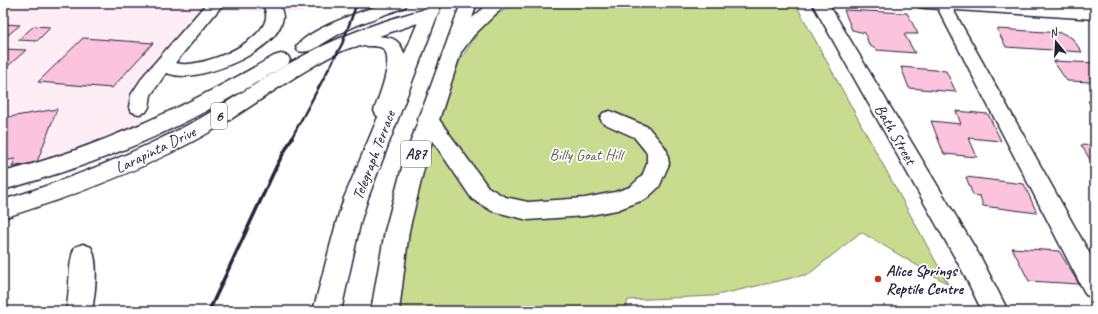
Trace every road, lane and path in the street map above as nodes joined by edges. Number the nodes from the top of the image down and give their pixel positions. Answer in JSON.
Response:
{"nodes":[{"id":1,"x":216,"y":3,"type":"edge"},
{"id":2,"x":270,"y":3,"type":"edge"},
{"id":3,"x":399,"y":3,"type":"edge"},
{"id":4,"x":464,"y":3,"type":"edge"},
{"id":5,"x":470,"y":3,"type":"edge"},
{"id":6,"x":499,"y":3,"type":"edge"},
{"id":7,"x":820,"y":3,"type":"edge"},
{"id":8,"x":1037,"y":3,"type":"edge"},
{"id":9,"x":934,"y":4,"type":"edge"},
{"id":10,"x":430,"y":6,"type":"edge"},
{"id":11,"x":1092,"y":10,"type":"edge"},
{"id":12,"x":455,"y":47,"type":"junction"},
{"id":13,"x":312,"y":51,"type":"junction"},
{"id":14,"x":165,"y":64,"type":"junction"},
{"id":15,"x":139,"y":108,"type":"dead end"},
{"id":16,"x":610,"y":118,"type":"dead end"},
{"id":17,"x":428,"y":119,"type":"junction"},
{"id":18,"x":364,"y":175,"type":"junction"},
{"id":19,"x":3,"y":181,"type":"edge"},
{"id":20,"x":3,"y":209,"type":"edge"},
{"id":21,"x":83,"y":254,"type":"dead end"},
{"id":22,"x":972,"y":265,"type":"junction"},
{"id":23,"x":1095,"y":287,"type":"edge"},
{"id":24,"x":79,"y":311,"type":"edge"},
{"id":25,"x":327,"y":311,"type":"edge"},
{"id":26,"x":384,"y":311,"type":"edge"},
{"id":27,"x":996,"y":311,"type":"edge"},
{"id":28,"x":1008,"y":311,"type":"edge"}],
"edges":[{"from":1,"to":14,"type":"street"},
{"from":2,"to":14,"type":"street"},
{"from":3,"to":13,"type":"main road"},
{"from":4,"to":10,"type":"main road","number":"6"},
{"from":5,"to":12,"type":"main road","number":"A87"},
{"from":6,"to":12,"type":"main road"},
{"from":7,"to":22,"type":"street","name":"Bath Street"},
{"from":8,"to":11,"type":"main road"},
{"from":9,"to":11,"type":"main road"},
{"from":9,"to":23,"type":"street"},
{"from":10,"to":13,"type":"main road","name":"Larapinta Drive","number":"6"},
{"from":10,"to":18,"type":"main road","name":"Telegraph Terrace","number":"A87"},
{"from":12,"to":17,"type":"main road","number":"A87"},
{"from":13,"to":18,"type":"main road"},
{"from":13,"to":19,"type":"main road","name":"Larapinta Drive","number":"6"},
{"from":13,"to":20,"type":"main road","name":"Larapinta Drive","number":"6"},
{"from":14,"to":15,"type":"street"},
{"from":16,"to":17,"type":"street"},
{"from":17,"to":26,"type":"main road","number":"A87"},
{"from":18,"to":25,"type":"main road","name":"Telegraph Terrace","number":"A87"},
{"from":21,"to":24,"type":"street"},
{"from":22,"to":27,"type":"street","name":"Bath Street"},
{"from":22,"to":28,"type":"street","name":"Bath Street"}]}
